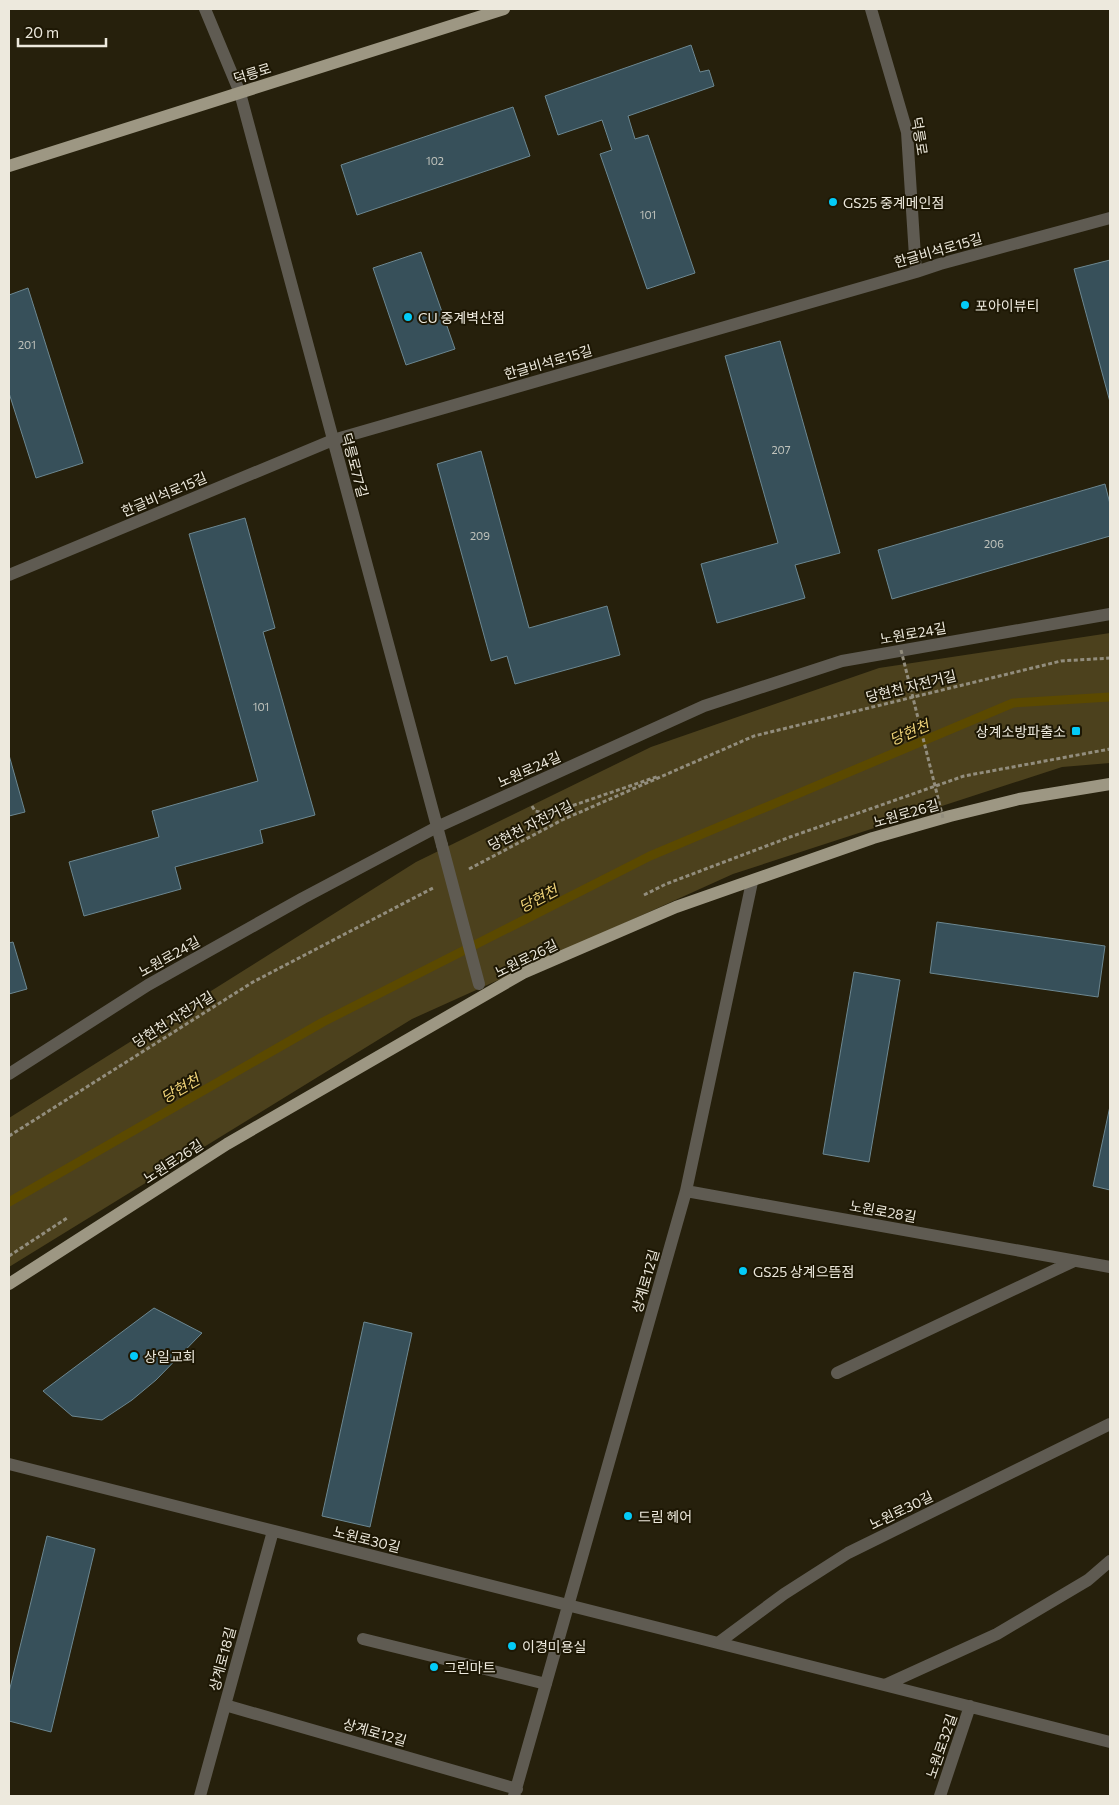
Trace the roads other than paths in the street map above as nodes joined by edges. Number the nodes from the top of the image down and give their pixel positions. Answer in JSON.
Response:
{"nodes":[{"id":1,"x":205,"y":9,"type":"edge"},
{"id":2,"x":504,"y":9,"type":"edge"},
{"id":3,"x":871,"y":9,"type":"edge"},
{"id":4,"x":240,"y":93,"type":"junction"},
{"id":5,"x":9,"y":166,"type":"edge"},
{"id":6,"x":1110,"y":218,"type":"edge"},
{"id":7,"x":916,"y":272,"type":"junction"},
{"id":8,"x":333,"y":440,"type":"junction"},
{"id":9,"x":9,"y":575,"type":"edge"},
{"id":10,"x":1110,"y":614,"type":"edge"},
{"id":11,"x":1110,"y":784,"type":"edge"},
{"id":12,"x":437,"y":827,"type":"junction"},
{"id":13,"x":752,"y":882,"type":"junction"},
{"id":14,"x":482,"y":997,"type":"junction"},
{"id":15,"x":9,"y":1074,"type":"edge"},
{"id":16,"x":686,"y":1191,"type":"junction"},
{"id":17,"x":1074,"y":1261,"type":"junction"},
{"id":18,"x":1110,"y":1267,"type":"edge"},
{"id":19,"x":9,"y":1284,"type":"edge"},
{"id":20,"x":837,"y":1373,"type":"dead end"},
{"id":21,"x":1110,"y":1424,"type":"edge"},
{"id":22,"x":9,"y":1464,"type":"edge"},
{"id":23,"x":273,"y":1531,"type":"junction"},
{"id":24,"x":1110,"y":1561,"type":"edge"},
{"id":25,"x":569,"y":1605,"type":"junction"},
{"id":26,"x":363,"y":1639,"type":"dead end"},
{"id":27,"x":718,"y":1643,"type":"junction"},
{"id":28,"x":546,"y":1684,"type":"junction"},
{"id":29,"x":885,"y":1685,"type":"junction"},
{"id":30,"x":225,"y":1705,"type":"junction"},
{"id":31,"x":970,"y":1706,"type":"junction"},
{"id":32,"x":1110,"y":1742,"type":"edge"},
{"id":33,"x":516,"y":1792,"type":"edge"},
{"id":34,"x":200,"y":1796,"type":"edge"},
{"id":35,"x":940,"y":1796,"type":"edge"}],
"edges":[{"from":1,"to":4,"type":"street","name":"덕릉로77길"},
{"from":2,"to":4,"type":"main road","name":"덕릉로"},
{"from":3,"to":7,"type":"street","name":"덕릉로"},
{"from":4,"to":5,"type":"main road","name":"덕릉로"},
{"from":4,"to":8,"type":"street","name":"덕릉로77길"},
{"from":6,"to":7,"type":"street","name":"한글비석로15길"},
{"from":7,"to":8,"type":"street","name":"한글비석로15길"},
{"from":8,"to":9,"type":"street","name":"한글비석로15길"},
{"from":8,"to":12,"type":"street","name":"덕릉로77길"},
{"from":10,"to":12,"type":"street","name":"노원로24길"},
{"from":11,"to":13,"type":"main road","name":"노원로26길"},
{"from":12,"to":14,"type":"street","name":"덕릉로77길","bridge":true},
{"from":12,"to":15,"type":"street","name":"노원로24길"},
{"from":13,"to":14,"type":"main road","name":"노원로26길"},
{"from":13,"to":16,"type":"street","name":"상계로12길"},
{"from":14,"to":19,"type":"main road","name":"노원로26길"},
{"from":16,"to":17,"type":"street","name":"노원로28길"},
{"from":16,"to":25,"type":"street","name":"상계로12길"},
{"from":17,"to":18,"type":"street","name":"노원로28길"},
{"from":17,"to":20,"type":"street"},
{"from":21,"to":27,"type":"street","name":"노원로30길"},
{"from":22,"to":23,"type":"street","name":"노원로30길"},
{"from":23,"to":25,"type":"street","name":"노원로30길"},
{"from":23,"to":30,"type":"street","name":"상계로18길"},
{"from":24,"to":29,"type":"street"},
{"from":25,"to":27,"type":"street","name":"노원로30길"},
{"from":25,"to":28,"type":"street","name":"상계로12길"},
{"from":26,"to":28,"type":"street"},
{"from":27,"to":29,"type":"street","name":"노원로30길"},
{"from":28,"to":33,"type":"street","name":"상계로12길"},
{"from":29,"to":31,"type":"street","name":"노원로30길"},
{"from":30,"to":33,"type":"street","name":"상계로12길"},
{"from":30,"to":34,"type":"street","name":"상계로18길"},
{"from":31,"to":32,"type":"street","name":"노원로30길"},
{"from":31,"to":35,"type":"street","name":"노원로32길"}]}
